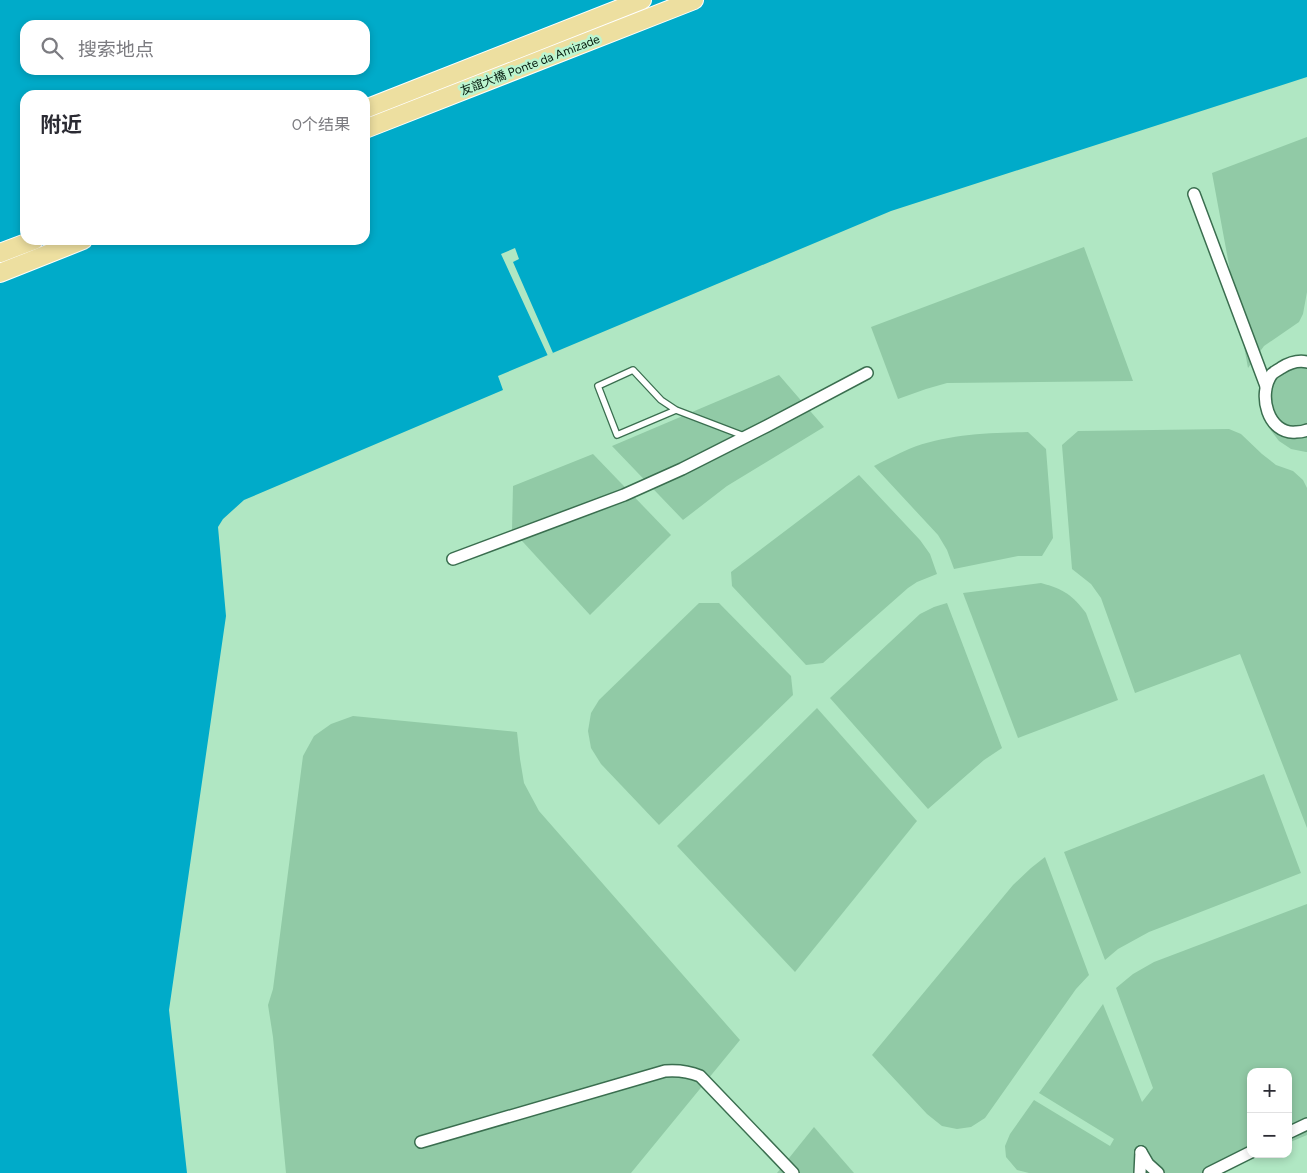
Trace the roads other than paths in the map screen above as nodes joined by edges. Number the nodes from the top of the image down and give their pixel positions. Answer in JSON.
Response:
{"nodes":[{"id":1,"x":642,"y":0,"type":"edge"},
{"id":2,"x":694,"y":0,"type":"edge"},
{"id":3,"x":370,"y":107,"type":"edge"},
{"id":4,"x":370,"y":127,"type":"edge"},
{"id":5,"x":1194,"y":194,"type":"dead end"},
{"id":6,"x":21,"y":245,"type":"edge"},
{"id":7,"x":70,"y":245,"type":"edge"},
{"id":8,"x":0,"y":253,"type":"edge"},
{"id":9,"x":0,"y":273,"type":"edge"},
{"id":10,"x":1307,"y":362,"type":"edge"},
{"id":11,"x":867,"y":373,"type":"dead end"},
{"id":12,"x":1266,"y":386,"type":"junction"},
{"id":13,"x":676,"y":410,"type":"junction"},
{"id":14,"x":1307,"y":430,"type":"edge"},
{"id":15,"x":746,"y":437,"type":"junction"},
{"id":16,"x":453,"y":559,"type":"dead end"},
{"id":17,"x":1307,"y":1124,"type":"edge"},
{"id":18,"x":1292,"y":1131,"type":"edge"},
{"id":19,"x":421,"y":1142,"type":"dead end"},
{"id":20,"x":1247,"y":1154,"type":"edge"},
{"id":21,"x":793,"y":1173,"type":"edge"},
{"id":22,"x":1140,"y":1173,"type":"edge"},
{"id":23,"x":1158,"y":1173,"type":"edge"},
{"id":24,"x":1209,"y":1173,"type":"edge"}],
"edges":[{"from":1,"to":3,"type":"main road","name":"友誼大橋 Ponte da Amizade"},
{"from":2,"to":4,"type":"main road","name":"友誼大橋 Ponte da Amizade"},
{"from":5,"to":12,"type":"street"},
{"from":6,"to":8,"type":"main road"},
{"from":7,"to":9,"type":"main road"},
{"from":10,"to":12,"type":"street"},
{"from":11,"to":15,"type":"street"},
{"from":12,"to":14,"type":"street"},
{"from":13,"to":13,"type":"lane"},
{"from":13,"to":15,"type":"lane"},
{"from":15,"to":16,"type":"street"},
{"from":17,"to":18,"type":"street"},
{"from":19,"to":21,"type":"street"},
{"from":20,"to":24,"type":"street"},
{"from":22,"to":23,"type":"street"}]}
